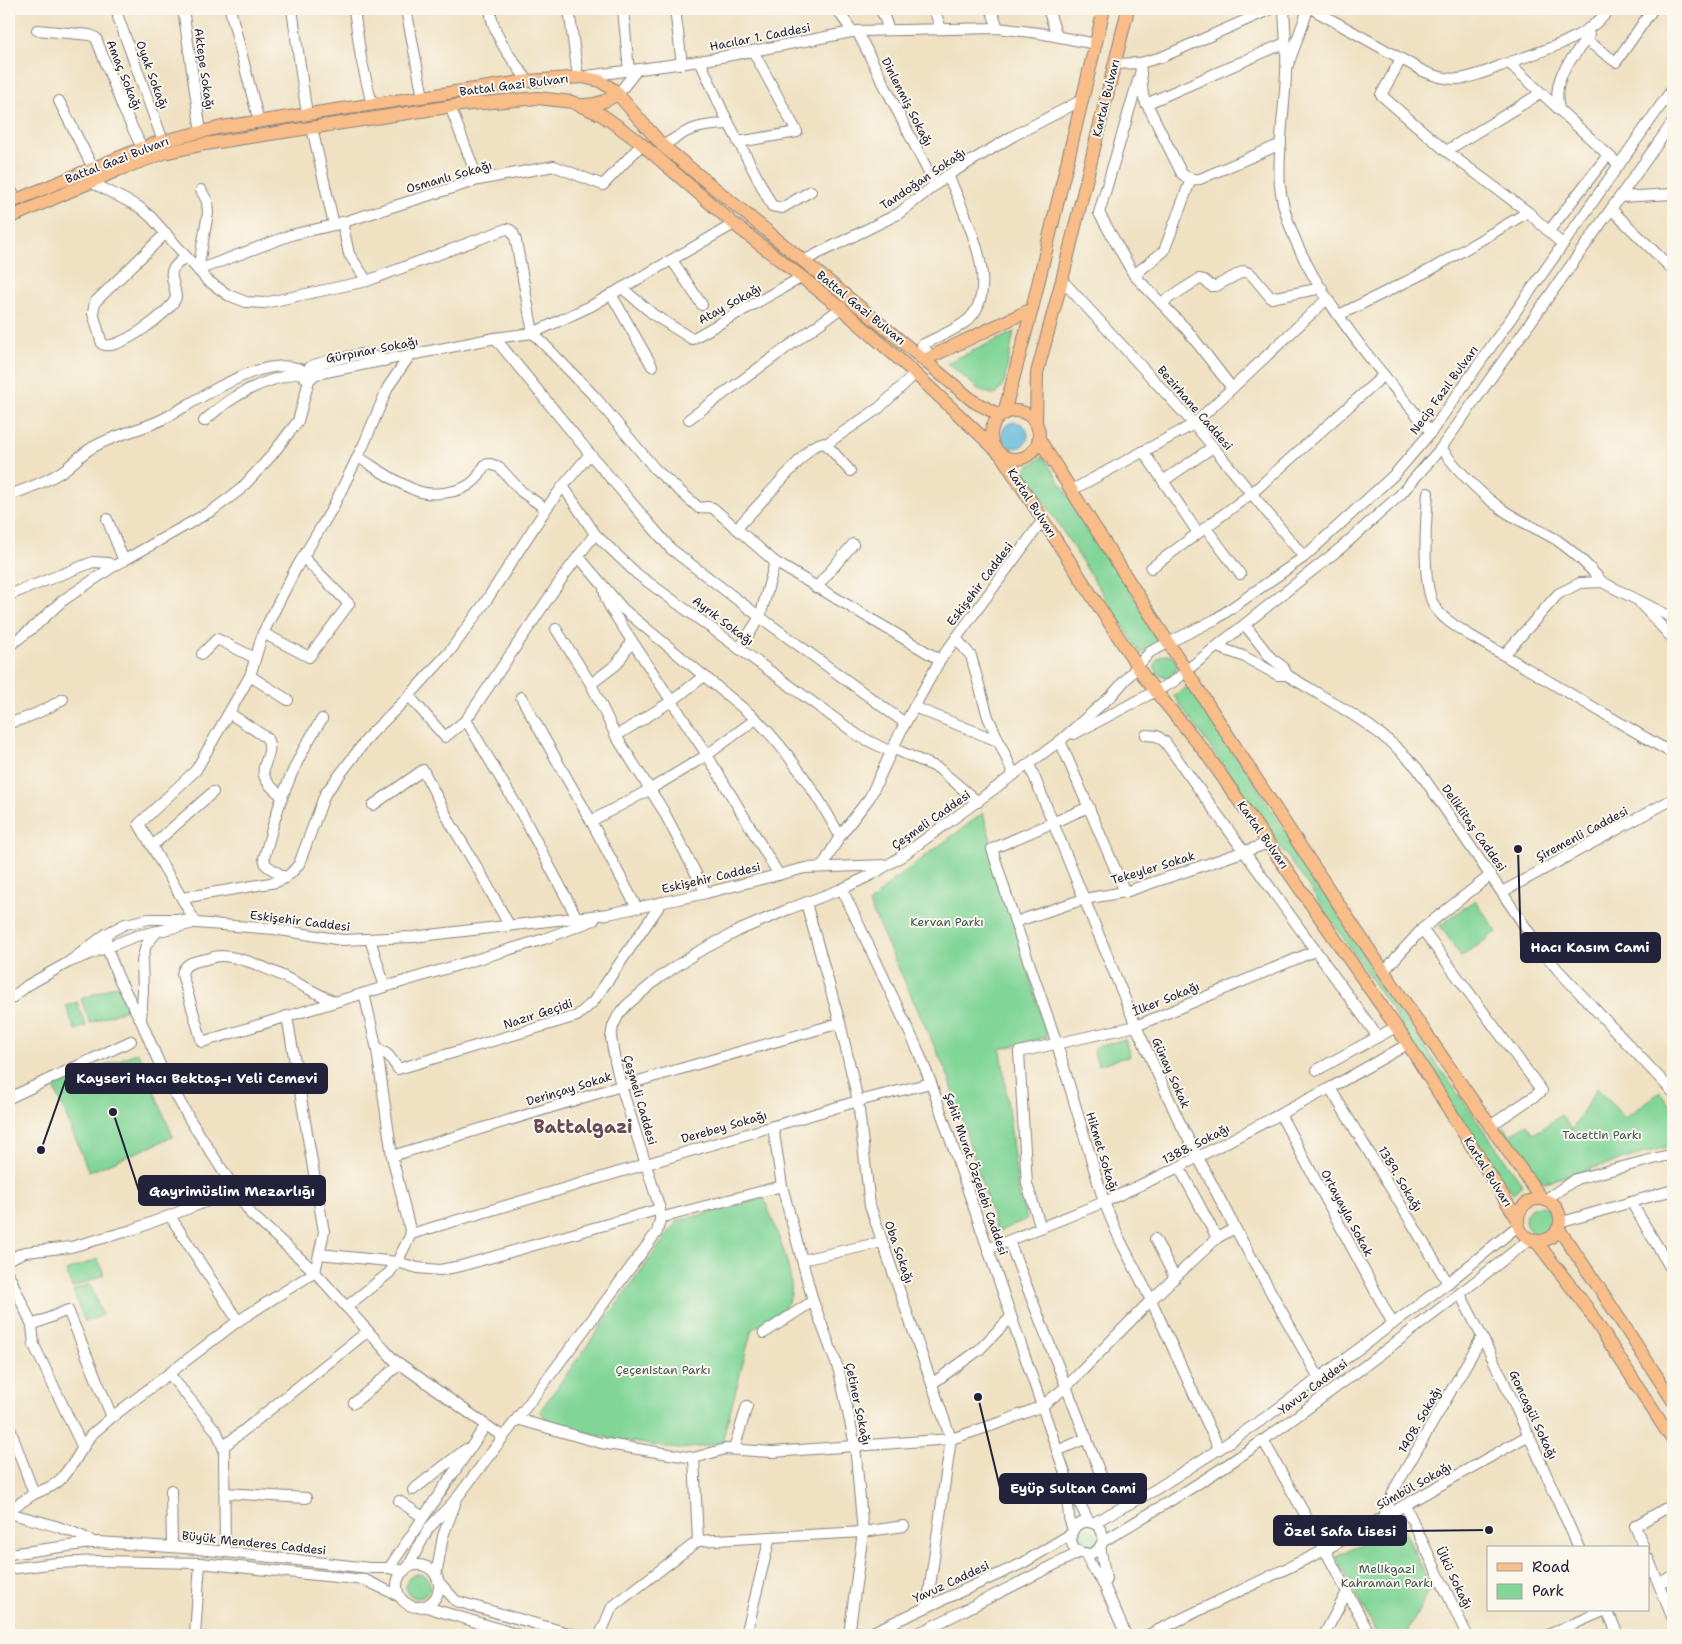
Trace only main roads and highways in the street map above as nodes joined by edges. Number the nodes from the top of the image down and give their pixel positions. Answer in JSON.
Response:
{"nodes":[{"id":1,"x":1104,"y":9,"type":"edge"},
{"id":2,"x":1128,"y":9,"type":"edge"},
{"id":3,"x":528,"y":81,"type":"junction"},
{"id":4,"x":618,"y":94,"type":"junction"},
{"id":5,"x":538,"y":98,"type":"junction"},
{"id":6,"x":580,"y":105,"type":"junction"},
{"id":7,"x":12,"y":202,"type":"edge"},
{"id":8,"x":9,"y":218,"type":"edge"},
{"id":9,"x":1032,"y":309,"type":"junction"},
{"id":10,"x":927,"y":359,"type":"junction"},
{"id":11,"x":1003,"y":415,"type":"junction"},
{"id":12,"x":1036,"y":422,"type":"junction"},
{"id":13,"x":1040,"y":439,"type":"junction"},
{"id":14,"x":998,"y":452,"type":"junction"},
{"id":15,"x":1544,"y":1200,"type":"junction"},
{"id":16,"x":1518,"y":1222,"type":"junction"},
{"id":17,"x":1559,"y":1226,"type":"junction"},
{"id":18,"x":1533,"y":1240,"type":"junction"},
{"id":19,"x":1673,"y":1401,"type":"edge"},
{"id":20,"x":1673,"y":1441,"type":"edge"}],
"edges":[{"from":1,"to":9,"type":"main road","name":"Kartal Bulvarı"},
{"from":2,"to":12,"type":"main road","name":"Kartal Bulvarı"},
{"from":3,"to":4,"type":"main road","name":"Battal Gazi Bulvarı"},
{"from":3,"to":5,"type":"main road"},
{"from":3,"to":7,"type":"main road","name":"Battal Gazi Bulvarı"},
{"from":4,"to":6,"type":"main road"},
{"from":4,"to":10,"type":"main road","name":"Battal Gazi Bulvarı"},
{"from":5,"to":6,"type":"main road","name":"Battal Gazi Bulvarı"},
{"from":5,"to":8,"type":"main road","name":"Battal Gazi Bulvarı"},
{"from":6,"to":14,"type":"main road","name":"Battal Gazi Bulvarı"},
{"from":9,"to":10,"type":"main road"},
{"from":9,"to":11,"type":"main road","name":"Kartal Bulvarı"},
{"from":10,"to":11,"type":"main road","name":"Battal Gazi Bulvarı"},
{"from":11,"to":12,"type":"main road"},
{"from":11,"to":14,"type":"main road"},
{"from":12,"to":13,"type":"main road"},
{"from":13,"to":14,"type":"main road"},
{"from":13,"to":15,"type":"main road","name":"Kartal Bulvarı"},
{"from":14,"to":16,"type":"main road","name":"Kartal Bulvarı"},
{"from":15,"to":16,"type":"main road"},
{"from":15,"to":17,"type":"main road"},
{"from":16,"to":18,"type":"main road"},
{"from":17,"to":18,"type":"main road"},
{"from":17,"to":19,"type":"main road"},
{"from":18,"to":20,"type":"main road"}]}
